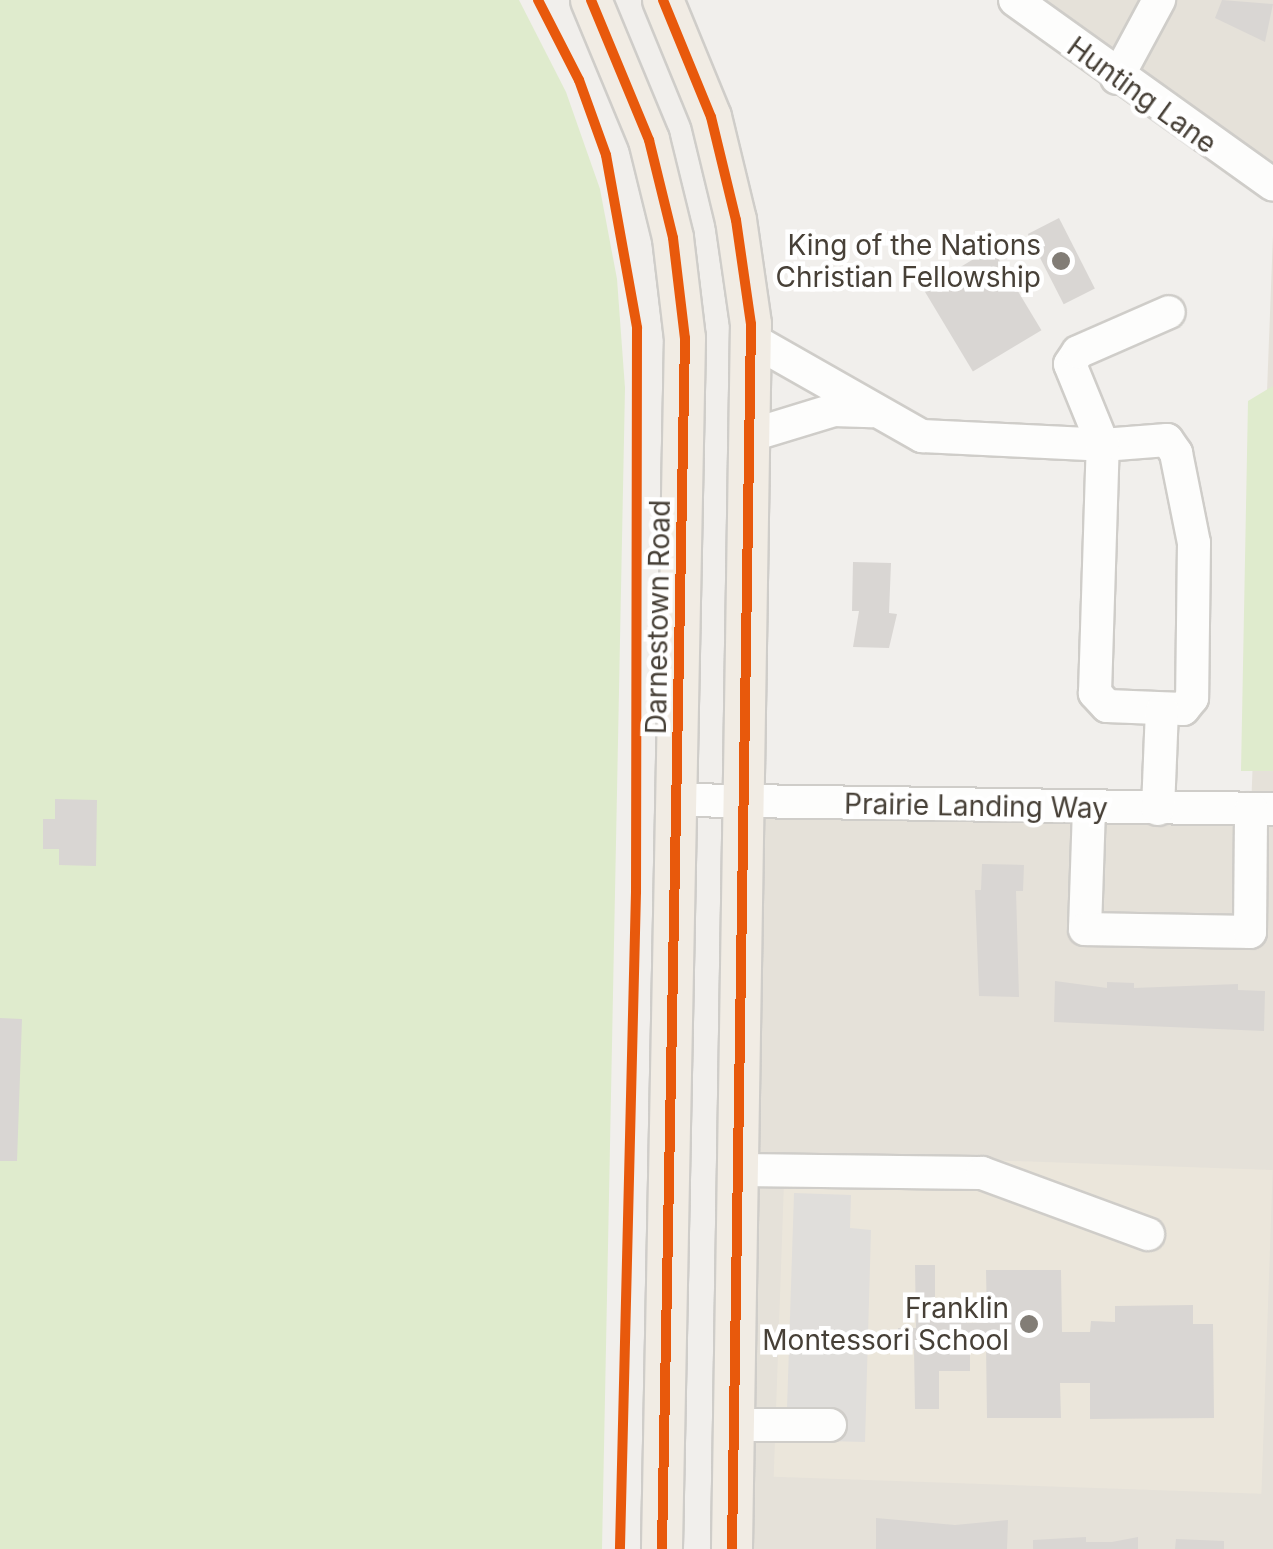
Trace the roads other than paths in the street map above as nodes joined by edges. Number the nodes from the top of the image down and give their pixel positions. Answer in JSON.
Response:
{"nodes":[{"id":1,"x":591,"y":0,"type":"edge"},
{"id":2,"x":663,"y":0,"type":"edge"},
{"id":3,"x":1015,"y":0,"type":"edge"},
{"id":4,"x":1159,"y":0,"type":"edge"},
{"id":5,"x":1116,"y":78,"type":"junction"},
{"id":6,"x":1273,"y":185,"type":"edge"},
{"id":7,"x":1169,"y":312,"type":"dead end"},
{"id":8,"x":751,"y":338,"type":"junction"},
{"id":9,"x":872,"y":411,"type":"junction"},
{"id":10,"x":752,"y":435,"type":"junction"},
{"id":11,"x":1103,"y":445,"type":"junction"},
{"id":12,"x":1162,"y":710,"type":"junction"},
{"id":13,"x":678,"y":800,"type":"junction"},
{"id":14,"x":744,"y":803,"type":"junction"},
{"id":15,"x":1089,"y":808,"type":"junction"},
{"id":16,"x":1158,"y":809,"type":"junction"},
{"id":17,"x":1262,"y":809,"type":"edge"},
{"id":18,"x":739,"y":1170,"type":"junction"},
{"id":19,"x":1148,"y":1234,"type":"dead end"},
{"id":20,"x":830,"y":1424,"type":"dead end"},
{"id":21,"x":735,"y":1425,"type":"junction"},
{"id":22,"x":662,"y":1549,"type":"edge"},
{"id":23,"x":732,"y":1549,"type":"edge"}],
"edges":[{"from":1,"to":13,"type":"main road","name":"Darnestown Road"},
{"from":2,"to":8,"type":"main road"},
{"from":3,"to":5,"type":"street","name":"Hunting Lane"},
{"from":4,"to":5,"type":"street"},
{"from":5,"to":6,"type":"street","name":"Hunting Lane"},
{"from":7,"to":11,"type":"street"},
{"from":8,"to":9,"type":"street"},
{"from":8,"to":10,"type":"main road"},
{"from":9,"to":10,"type":"street"},
{"from":9,"to":11,"type":"street"},
{"from":10,"to":14,"type":"main road"},
{"from":11,"to":12,"type":"street"},
{"from":11,"to":12,"type":"street"},
{"from":12,"to":16,"type":"street"},
{"from":13,"to":14,"type":"street","name":"Prairie Landing Way"},
{"from":13,"to":22,"type":"main road","name":"Darnestown Road"},
{"from":14,"to":15,"type":"street","name":"Prairie Landing Way"},
{"from":14,"to":18,"type":"main road"},
{"from":15,"to":16,"type":"street","name":"Prairie Landing Way"},
{"from":15,"to":17,"type":"street"},
{"from":16,"to":17,"type":"street","name":"Prairie Landing Way"},
{"from":18,"to":19,"type":"street"},
{"from":18,"to":21,"type":"main road"},
{"from":20,"to":21,"type":"street"},
{"from":21,"to":23,"type":"main road"}]}
